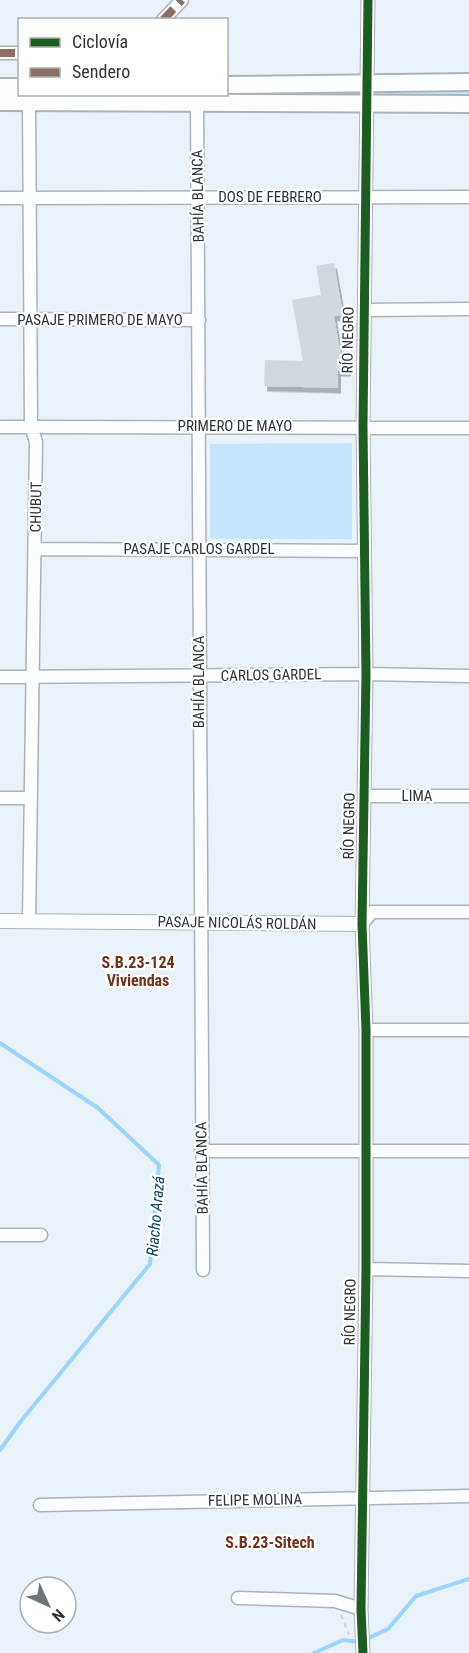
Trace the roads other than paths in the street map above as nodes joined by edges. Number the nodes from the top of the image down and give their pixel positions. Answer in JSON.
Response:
{"nodes":[{"id":1,"x":182,"y":0,"type":"edge"},
{"id":2,"x":368,"y":0,"type":"edge"},
{"id":3,"x":165,"y":18,"type":"edge"},
{"id":4,"x":0,"y":53,"type":"edge"},
{"id":5,"x":18,"y":53,"type":"edge"},
{"id":6,"x":469,"y":82,"type":"edge"},
{"id":7,"x":366,"y":84,"type":"junction"},
{"id":8,"x":228,"y":85,"type":"edge"},
{"id":9,"x":0,"y":87,"type":"edge"},
{"id":10,"x":18,"y":87,"type":"edge"},
{"id":11,"x":29,"y":98,"type":"edge"},
{"id":12,"x":197,"y":98,"type":"edge"},
{"id":13,"x":0,"y":102,"type":"edge"},
{"id":14,"x":365,"y":104,"type":"junction"},
{"id":15,"x":469,"y":104,"type":"edge"},
{"id":16,"x":198,"y":197,"type":"junction"},
{"id":17,"x":364,"y":197,"type":"junction"},
{"id":18,"x":469,"y":197,"type":"edge"},
{"id":19,"x":0,"y":198,"type":"edge"},
{"id":20,"x":30,"y":198,"type":"junction"},
{"id":21,"x":469,"y":309,"type":"edge"},
{"id":22,"x":364,"y":310,"type":"junction"},
{"id":23,"x":0,"y":319,"type":"edge"},
{"id":24,"x":32,"y":319,"type":"junction"},
{"id":25,"x":199,"y":320,"type":"junction"},
{"id":26,"x":0,"y":426,"type":"edge"},
{"id":27,"x":31,"y":426,"type":"junction"},
{"id":28,"x":199,"y":426,"type":"junction"},
{"id":29,"x":363,"y":426,"type":"junction"},
{"id":30,"x":469,"y":428,"type":"edge"},
{"id":31,"x":201,"y":548,"type":"junction"},
{"id":32,"x":35,"y":549,"type":"junction"},
{"id":33,"x":363,"y":551,"type":"junction"},
{"id":34,"x":366,"y":674,"type":"junction"},
{"id":35,"x":469,"y":676,"type":"edge"},
{"id":36,"x":0,"y":677,"type":"edge"},
{"id":37,"x":198,"y":677,"type":"junction"},
{"id":38,"x":33,"y":678,"type":"junction"},
{"id":39,"x":364,"y":796,"type":"junction"},
{"id":40,"x":469,"y":796,"type":"edge"},
{"id":41,"x":0,"y":798,"type":"edge"},
{"id":42,"x":31,"y":798,"type":"junction"},
{"id":43,"x":469,"y":912,"type":"edge"},
{"id":44,"x":0,"y":921,"type":"edge"},
{"id":45,"x":29,"y":921,"type":"junction"},
{"id":46,"x":201,"y":922,"type":"junction"},
{"id":47,"x":362,"y":924,"type":"junction"},
{"id":48,"x":366,"y":1030,"type":"junction"},
{"id":49,"x":469,"y":1030,"type":"edge"},
{"id":50,"x":201,"y":1151,"type":"junction"},
{"id":51,"x":364,"y":1151,"type":"junction"},
{"id":52,"x":469,"y":1151,"type":"edge"},
{"id":53,"x":0,"y":1235,"type":"edge"},
{"id":54,"x":40,"y":1235,"type":"dead end"},
{"id":55,"x":366,"y":1269,"type":"junction"},
{"id":56,"x":203,"y":1270,"type":"dead end"},
{"id":57,"x":469,"y":1271,"type":"edge"},
{"id":58,"x":469,"y":1496,"type":"edge"},
{"id":59,"x":363,"y":1497,"type":"junction"},
{"id":60,"x":40,"y":1505,"type":"dead end"},
{"id":61,"x":238,"y":1598,"type":"dead end"},
{"id":62,"x":361,"y":1609,"type":"junction"},
{"id":63,"x":363,"y":1651,"type":"edge"}],
"edges":[{"from":1,"to":3,"type":"street"},
{"from":2,"to":7,"type":"street","name":"RÍO NEGRO"},
{"from":4,"to":5,"type":"street"},
{"from":6,"to":7,"type":"main road"},
{"from":7,"to":8,"type":"main road"},
{"from":7,"to":14,"type":"street","name":"RÍO NEGRO"},
{"from":9,"to":10,"type":"main road"},
{"from":11,"to":12,"type":"main road"},
{"from":11,"to":13,"type":"main road"},
{"from":11,"to":20,"type":"street","name":"CHUBUT"},
{"from":12,"to":14,"type":"main road"},
{"from":12,"to":16,"type":"street","name":"BAHÍA BLANCA"},
{"from":14,"to":15,"type":"main road"},
{"from":14,"to":17,"type":"street","name":"RÍO NEGRO"},
{"from":16,"to":17,"type":"street","name":"DOS DE FEBRERO"},
{"from":16,"to":20,"type":"street","name":"DOS DE FEBRERO"},
{"from":16,"to":25,"type":"street","name":"BAHÍA BLANCA"},
{"from":17,"to":18,"type":"street","name":"DOS DE FEBRERO"},
{"from":17,"to":22,"type":"street","name":"RÍO NEGRO"},
{"from":19,"to":20,"type":"street","name":"DOS DE FEBRERO"},
{"from":20,"to":24,"type":"street","name":"CHUBUT"},
{"from":21,"to":22,"type":"street"},
{"from":22,"to":29,"type":"street","name":"RÍO NEGRO"},
{"from":23,"to":24,"type":"street","name":"PASAJE PRIMERO DE MAYO"},
{"from":24,"to":25,"type":"street","name":"PASAJE PRIMERO DE MAYO"},
{"from":24,"to":27,"type":"street","name":"CHUBUT"},
{"from":25,"to":28,"type":"street","name":"BAHÍA BLANCA"},
{"from":26,"to":27,"type":"street","name":"PRIMERO DE MAYO"},
{"from":27,"to":28,"type":"street","name":"PRIMERO DE MAYO"},
{"from":27,"to":32,"type":"street","name":"CHUBUT"},
{"from":28,"to":29,"type":"street","name":"PRIMERO DE MAYO"},
{"from":28,"to":31,"type":"street","name":"BAHÍA BLANCA"},
{"from":29,"to":30,"type":"street","name":"PRIMERO DE MAYO"},
{"from":29,"to":33,"type":"street","name":"RÍO NEGRO"},
{"from":31,"to":32,"type":"street","name":"PASAJE CARLOS GARDEL"},
{"from":31,"to":33,"type":"street","name":"PASAJE CARLOS GARDEL"},
{"from":31,"to":37,"type":"street","name":"BAHÍA BLANCA"},
{"from":32,"to":38,"type":"street","name":"CHUBUT"},
{"from":33,"to":34,"type":"street","name":"RÍO NEGRO"},
{"from":34,"to":35,"type":"street","name":"CARLOS GARDEL"},
{"from":34,"to":37,"type":"street","name":"CARLOS GARDEL"},
{"from":34,"to":39,"type":"street","name":"RÍO NEGRO"},
{"from":36,"to":38,"type":"street","name":"CARLOS GARDEL"},
{"from":37,"to":38,"type":"street","name":"CARLOS GARDEL"},
{"from":37,"to":46,"type":"street","name":"BAHÍA BLANCA"},
{"from":38,"to":42,"type":"street","name":"CHUBUT"},
{"from":39,"to":40,"type":"street","name":"LIMA"},
{"from":39,"to":47,"type":"street","name":"RÍO NEGRO"},
{"from":41,"to":42,"type":"street"},
{"from":42,"to":45,"type":"street","name":"CHUBUT"},
{"from":43,"to":47,"type":"street","name":"PASAJE NICOLÁS ROLDÁN"},
{"from":44,"to":45,"type":"street","name":"PASAJE NICOLÁS ROLDÁN"},
{"from":45,"to":46,"type":"street","name":"PASAJE NICOLÁS ROLDÁN"},
{"from":46,"to":47,"type":"street","name":"PASAJE NICOLÁS ROLDÁN"},
{"from":46,"to":50,"type":"street","name":"BAHÍA BLANCA"},
{"from":47,"to":48,"type":"street","name":"RÍO NEGRO"},
{"from":48,"to":49,"type":"street"},
{"from":48,"to":51,"type":"street","name":"RÍO NEGRO"},
{"from":50,"to":51,"type":"street"},
{"from":50,"to":56,"type":"street","name":"BAHÍA BLANCA"},
{"from":51,"to":52,"type":"street"},
{"from":51,"to":55,"type":"street","name":"RÍO NEGRO"},
{"from":53,"to":54,"type":"street"},
{"from":55,"to":57,"type":"street"},
{"from":55,"to":59,"type":"street","name":"RÍO NEGRO"},
{"from":58,"to":59,"type":"street","name":"FELIPE MOLINA"},
{"from":59,"to":60,"type":"street","name":"FELIPE MOLINA"},
{"from":59,"to":62,"type":"street","name":"RÍO NEGRO"},
{"from":61,"to":62,"type":"street"},
{"from":62,"to":63,"type":"street","name":"RÍO NEGRO"}]}
